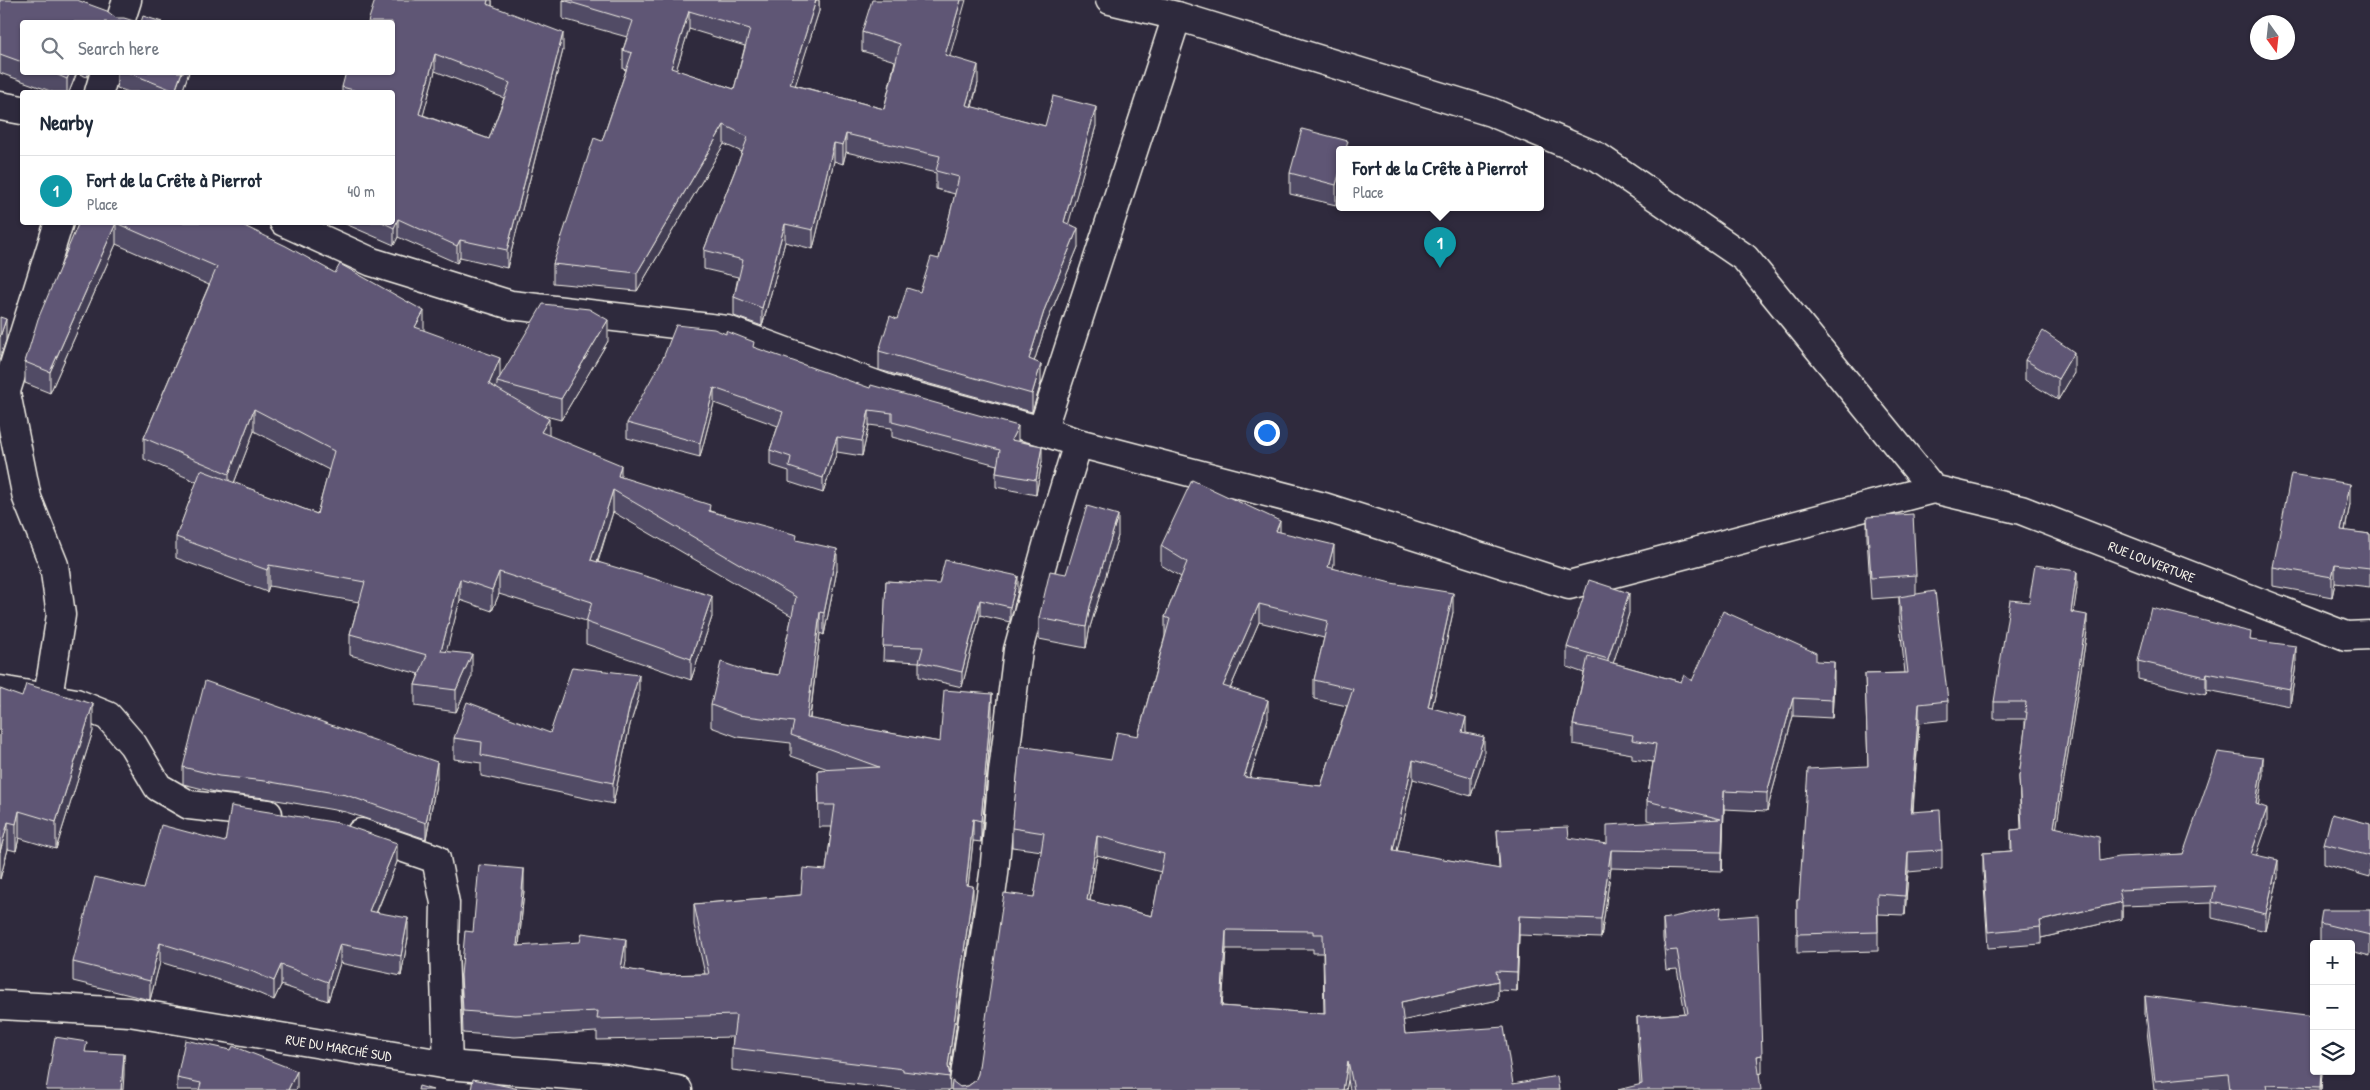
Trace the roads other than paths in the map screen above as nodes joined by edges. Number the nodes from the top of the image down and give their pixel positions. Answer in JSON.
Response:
{"nodes":[{"id":1,"x":127,"y":0,"type":"edge"},
{"id":2,"x":1110,"y":0,"type":"edge"},
{"id":3,"x":1177,"y":16,"type":"junction"},
{"id":4,"x":121,"y":20,"type":"edge"},
{"id":5,"x":104,"y":75,"type":"edge"},
{"id":6,"x":100,"y":90,"type":"edge"},
{"id":7,"x":0,"y":106,"type":"edge"},
{"id":8,"x":20,"y":110,"type":"edge"},
{"id":9,"x":58,"y":225,"type":"edge"},
{"id":10,"x":291,"y":225,"type":"edge"},
{"id":11,"x":3,"y":402,"type":"edge"},
{"id":12,"x":1042,"y":431,"type":"junction"},
{"id":13,"x":1078,"y":443,"type":"junction"},
{"id":14,"x":1932,"y":489,"type":"junction"},
{"id":15,"x":2370,"y":635,"type":"edge"},
{"id":16,"x":0,"y":690,"type":"edge"},
{"id":17,"x":48,"y":697,"type":"junction"},
{"id":18,"x":289,"y":818,"type":"edge"},
{"id":19,"x":334,"y":825,"type":"edge"},
{"id":20,"x":0,"y":1005,"type":"edge"},
{"id":21,"x":448,"y":1065,"type":"junction"},
{"id":22,"x":678,"y":1090,"type":"edge"},
{"id":23,"x":963,"y":1090,"type":"edge"}],
"edges":[{"from":1,"to":4,"type":"street"},
{"from":2,"to":3,"type":"street"},
{"from":3,"to":12,"type":"street"},
{"from":3,"to":14,"type":"street"},
{"from":5,"to":6,"type":"street"},
{"from":7,"to":8,"type":"street"},
{"from":9,"to":11,"type":"street"},
{"from":10,"to":12,"type":"street"},
{"from":11,"to":17,"type":"street"},
{"from":12,"to":13,"type":"street"},
{"from":13,"to":14,"type":"street"},
{"from":13,"to":23,"type":"street"},
{"from":14,"to":15,"type":"street","name":"RUE LOUVERTURE"},
{"from":16,"to":17,"type":"street"},
{"from":17,"to":18,"type":"street"},
{"from":19,"to":21,"type":"street"},
{"from":20,"to":21,"type":"street","name":"RUE DU MARCHÉ SUD"},
{"from":21,"to":22,"type":"street","name":"RUE DU MARCHÉ SUD"}]}
